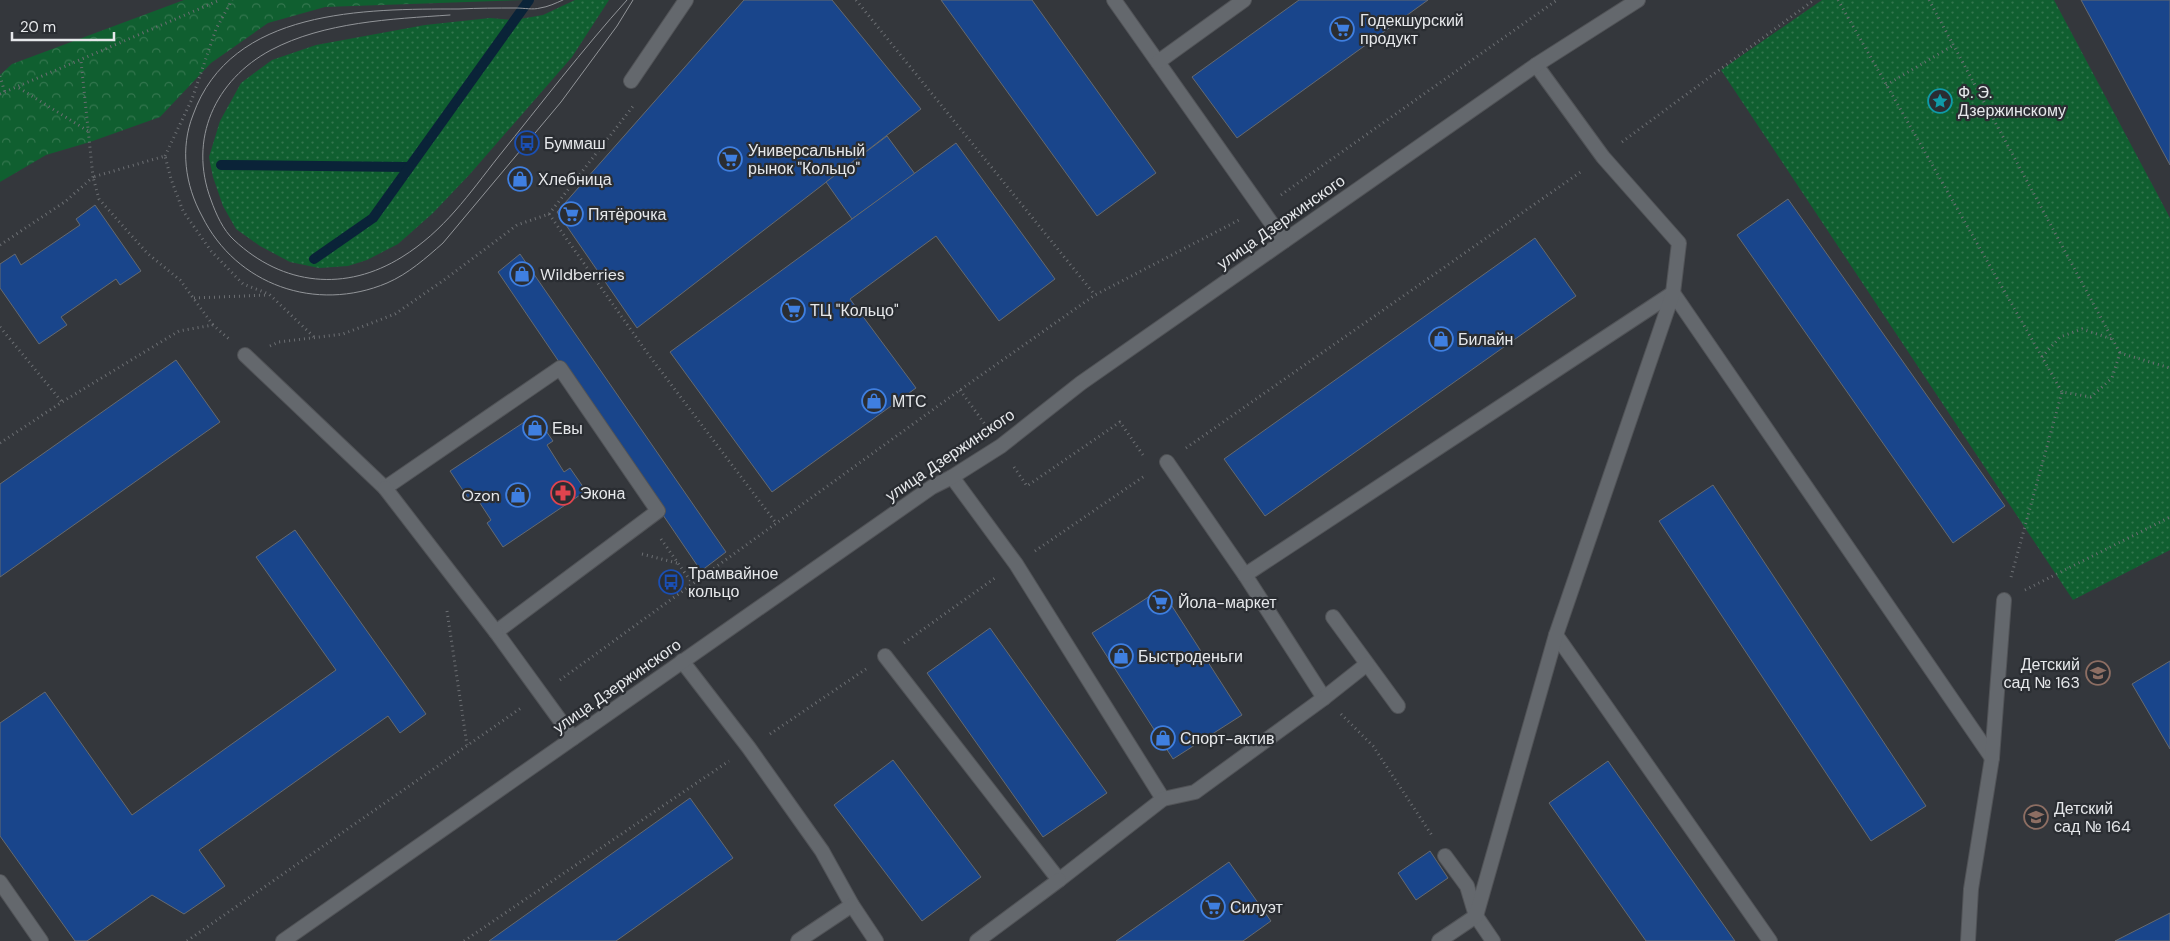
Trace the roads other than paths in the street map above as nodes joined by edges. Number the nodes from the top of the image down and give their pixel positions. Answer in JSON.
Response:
{"nodes":[{"id":1,"x":686,"y":0,"type":"edge"},
{"id":2,"x":1114,"y":0,"type":"edge"},
{"id":3,"x":1244,"y":0,"type":"edge"},
{"id":4,"x":1638,"y":0,"type":"edge"},
{"id":5,"x":1158,"y":62,"type":"junction"},
{"id":6,"x":1536,"y":65,"type":"junction"},
{"id":7,"x":631,"y":81,"type":"dead end"},
{"id":8,"x":1284,"y":241,"type":"junction"},
{"id":9,"x":1673,"y":293,"type":"junction"},
{"id":10,"x":245,"y":355,"type":"road end"},
{"id":11,"x":1166,"y":462,"type":"road end"},
{"id":12,"x":952,"y":477,"type":"junction"},
{"id":13,"x":385,"y":488,"type":"junction"},
{"id":14,"x":1245,"y":575,"type":"junction"},
{"id":15,"x":2004,"y":600,"type":"road end"},
{"id":16,"x":1333,"y":617,"type":"dead end"},
{"id":17,"x":496,"y":632,"type":"junction"},
{"id":18,"x":1556,"y":635,"type":"junction"},
{"id":19,"x":885,"y":656,"type":"road end"},
{"id":20,"x":682,"y":662,"type":"junction"},
{"id":21,"x":1367,"y":664,"type":"junction"},
{"id":22,"x":1324,"y":698,"type":"junction"},
{"id":23,"x":1398,"y":706,"type":"dead end"},
{"id":24,"x":573,"y":738,"type":"junction"},
{"id":25,"x":1992,"y":758,"type":"junction"},
{"id":26,"x":1163,"y":799,"type":"junction"},
{"id":27,"x":1445,"y":856,"type":"road end"},
{"id":28,"x":1059,"y":880,"type":"junction"},
{"id":29,"x":0,"y":882,"type":"edge"},
{"id":30,"x":852,"y":905,"type":"junction"},
{"id":31,"x":1476,"y":916,"type":"junction"},
{"id":32,"x":41,"y":941,"type":"edge"},
{"id":33,"x":283,"y":941,"type":"edge"},
{"id":34,"x":798,"y":941,"type":"edge"},
{"id":35,"x":876,"y":941,"type":"edge"},
{"id":36,"x":977,"y":941,"type":"edge"},
{"id":37,"x":1439,"y":941,"type":"edge"},
{"id":38,"x":1493,"y":941,"type":"edge"},
{"id":39,"x":1770,"y":941,"type":"edge"},
{"id":40,"x":1968,"y":941,"type":"edge"}],
"edges":[{"from":1,"to":7,"type":"street"},
{"from":2,"to":5,"type":"street"},
{"from":3,"to":5,"type":"street"},
{"from":4,"to":6,"type":"street","name":"улица Дзержинского"},
{"from":5,"to":8,"type":"street"},
{"from":6,"to":8,"type":"street","name":"улица Дзержинского"},
{"from":6,"to":9,"type":"street"},
{"from":8,"to":12,"type":"street","name":"улица Дзержинского"},
{"from":9,"to":14,"type":"street"},
{"from":9,"to":18,"type":"street"},
{"from":9,"to":25,"type":"street"},
{"from":10,"to":13,"type":"street"},
{"from":11,"to":14,"type":"street"},
{"from":12,"to":20,"type":"street","name":"улица Дзержинского"},
{"from":12,"to":26,"type":"street"},
{"from":13,"to":17,"type":"street"},
{"from":13,"to":17,"type":"street"},
{"from":14,"to":22,"type":"street"},
{"from":15,"to":25,"type":"street"},
{"from":16,"to":21,"type":"street"},
{"from":17,"to":24,"type":"street"},
{"from":18,"to":31,"type":"street"},
{"from":18,"to":39,"type":"street"},
{"from":19,"to":28,"type":"street"},
{"from":20,"to":24,"type":"street","name":"улица Дзержинского"},
{"from":20,"to":30,"type":"street"},
{"from":21,"to":22,"type":"street"},
{"from":21,"to":23,"type":"street"},
{"from":22,"to":26,"type":"street"},
{"from":24,"to":33,"type":"street","name":"улица Дзержинского"},
{"from":25,"to":40,"type":"street"},
{"from":26,"to":28,"type":"street"},
{"from":27,"to":31,"type":"street"},
{"from":28,"to":36,"type":"street"},
{"from":29,"to":32,"type":"street"},
{"from":30,"to":34,"type":"street"},
{"from":30,"to":35,"type":"street"},
{"from":31,"to":37,"type":"street"},
{"from":31,"to":38,"type":"street"}]}
